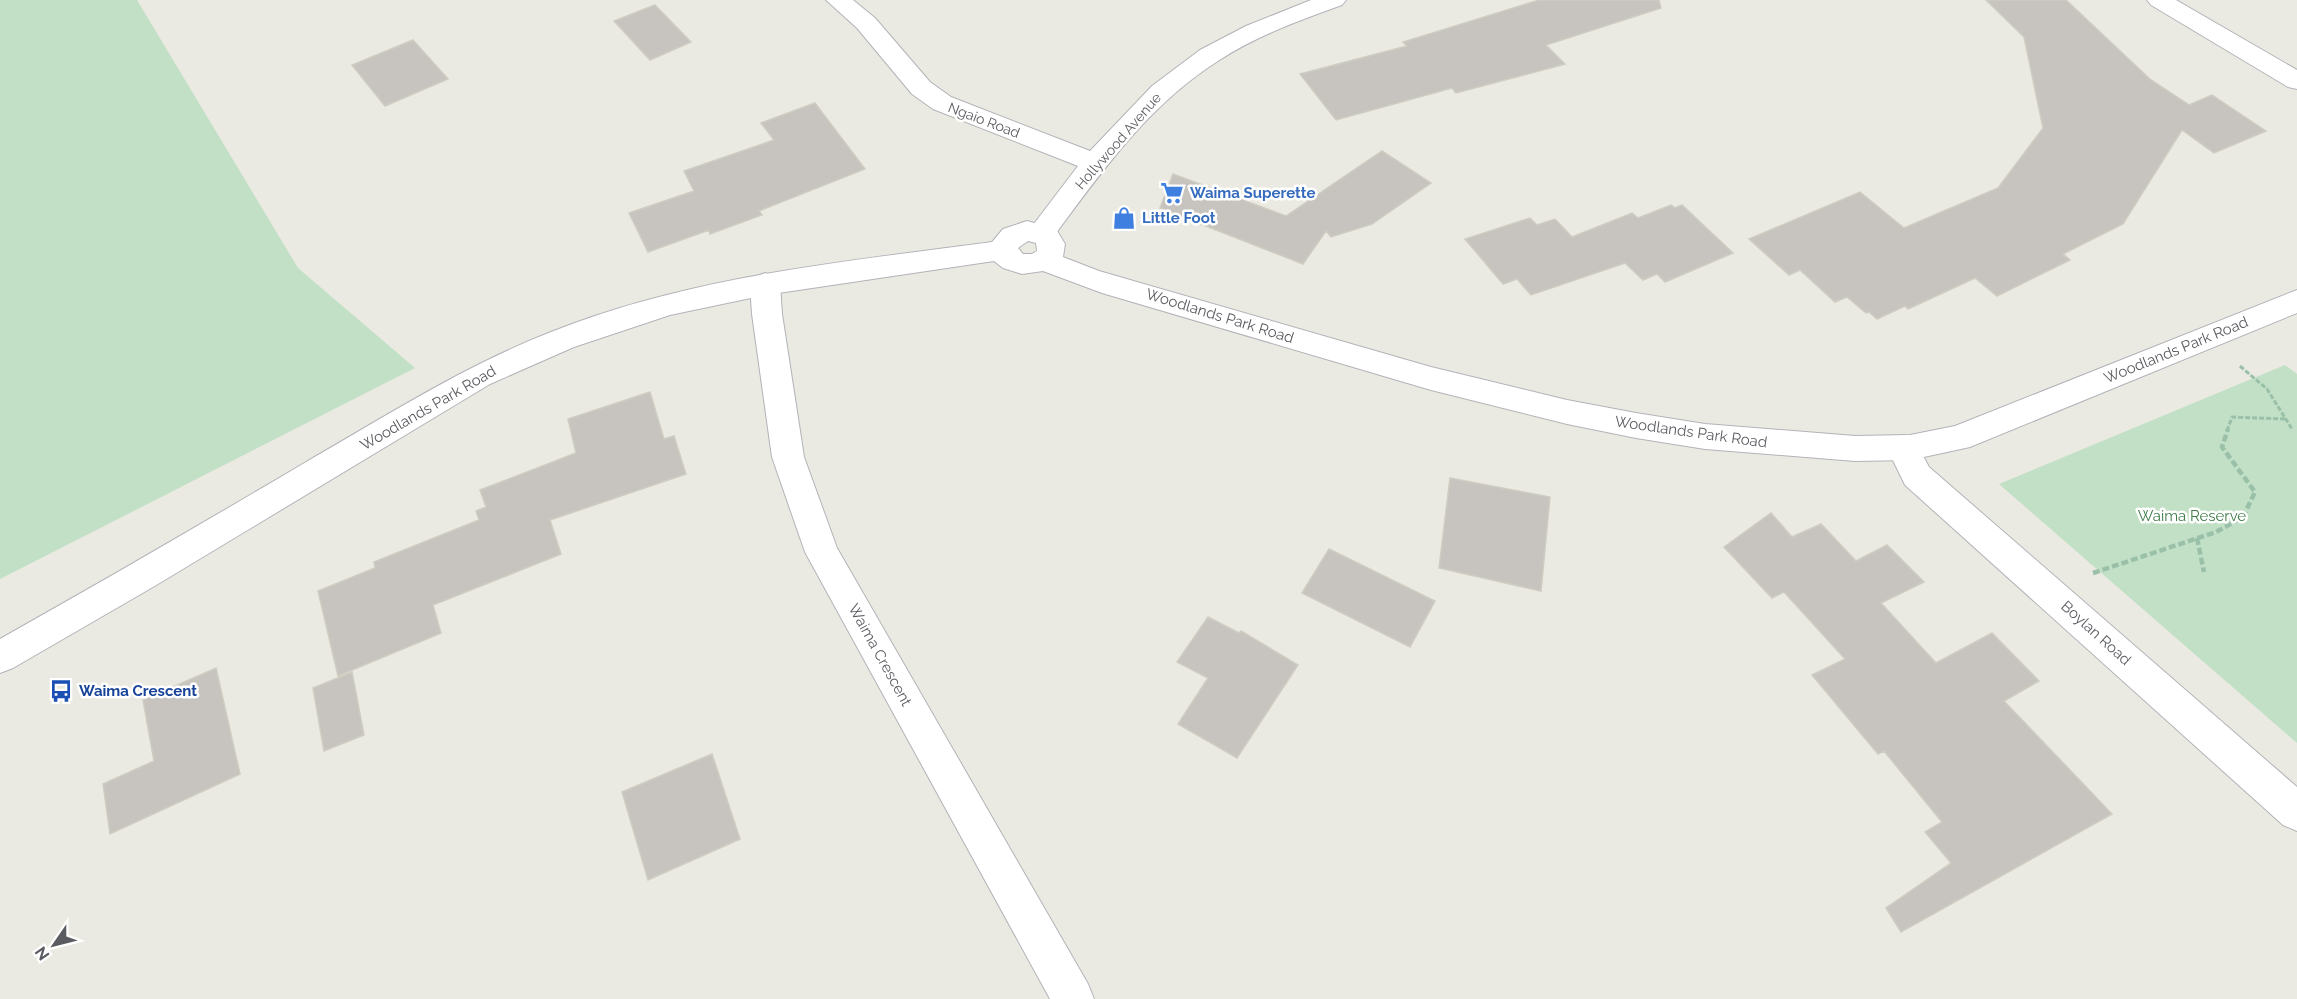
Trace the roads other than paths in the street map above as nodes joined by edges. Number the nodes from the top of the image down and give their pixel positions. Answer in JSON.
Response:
{"nodes":[{"id":1,"x":838,"y":0,"type":"edge"},
{"id":2,"x":1334,"y":0,"type":"edge"},
{"id":3,"x":2159,"y":0,"type":"edge"},
{"id":4,"x":2297,"y":81,"type":"edge"},
{"id":5,"x":1095,"y":164,"type":"junction"},
{"id":6,"x":1043,"y":247,"type":"junction"},
{"id":7,"x":765,"y":284,"type":"junction"},
{"id":8,"x":2297,"y":301,"type":"edge"},
{"id":9,"x":1903,"y":448,"type":"junction"},
{"id":10,"x":0,"y":657,"type":"edge"},
{"id":11,"x":2297,"y":812,"type":"edge"},
{"id":12,"x":1074,"y":999,"type":"edge"}],
"edges":[{"from":1,"to":5,"type":"street","name":"Ngaio Road"},
{"from":2,"to":5,"type":"street","name":"Hollywood Avenue"},
{"from":3,"to":4,"type":"street"},
{"from":5,"to":6,"type":"street","name":"Hollywood Avenue"},
{"from":6,"to":7,"type":"street","name":"Woodlands Park Road"},
{"from":6,"to":9,"type":"street","name":"Woodlands Park Road"},
{"from":7,"to":10,"type":"street","name":"Woodlands Park Road"},
{"from":7,"to":12,"type":"street","name":"Waima Crescent"},
{"from":8,"to":9,"type":"street","name":"Woodlands Park Road"},
{"from":9,"to":11,"type":"street","name":"Boylan Road"}]}
